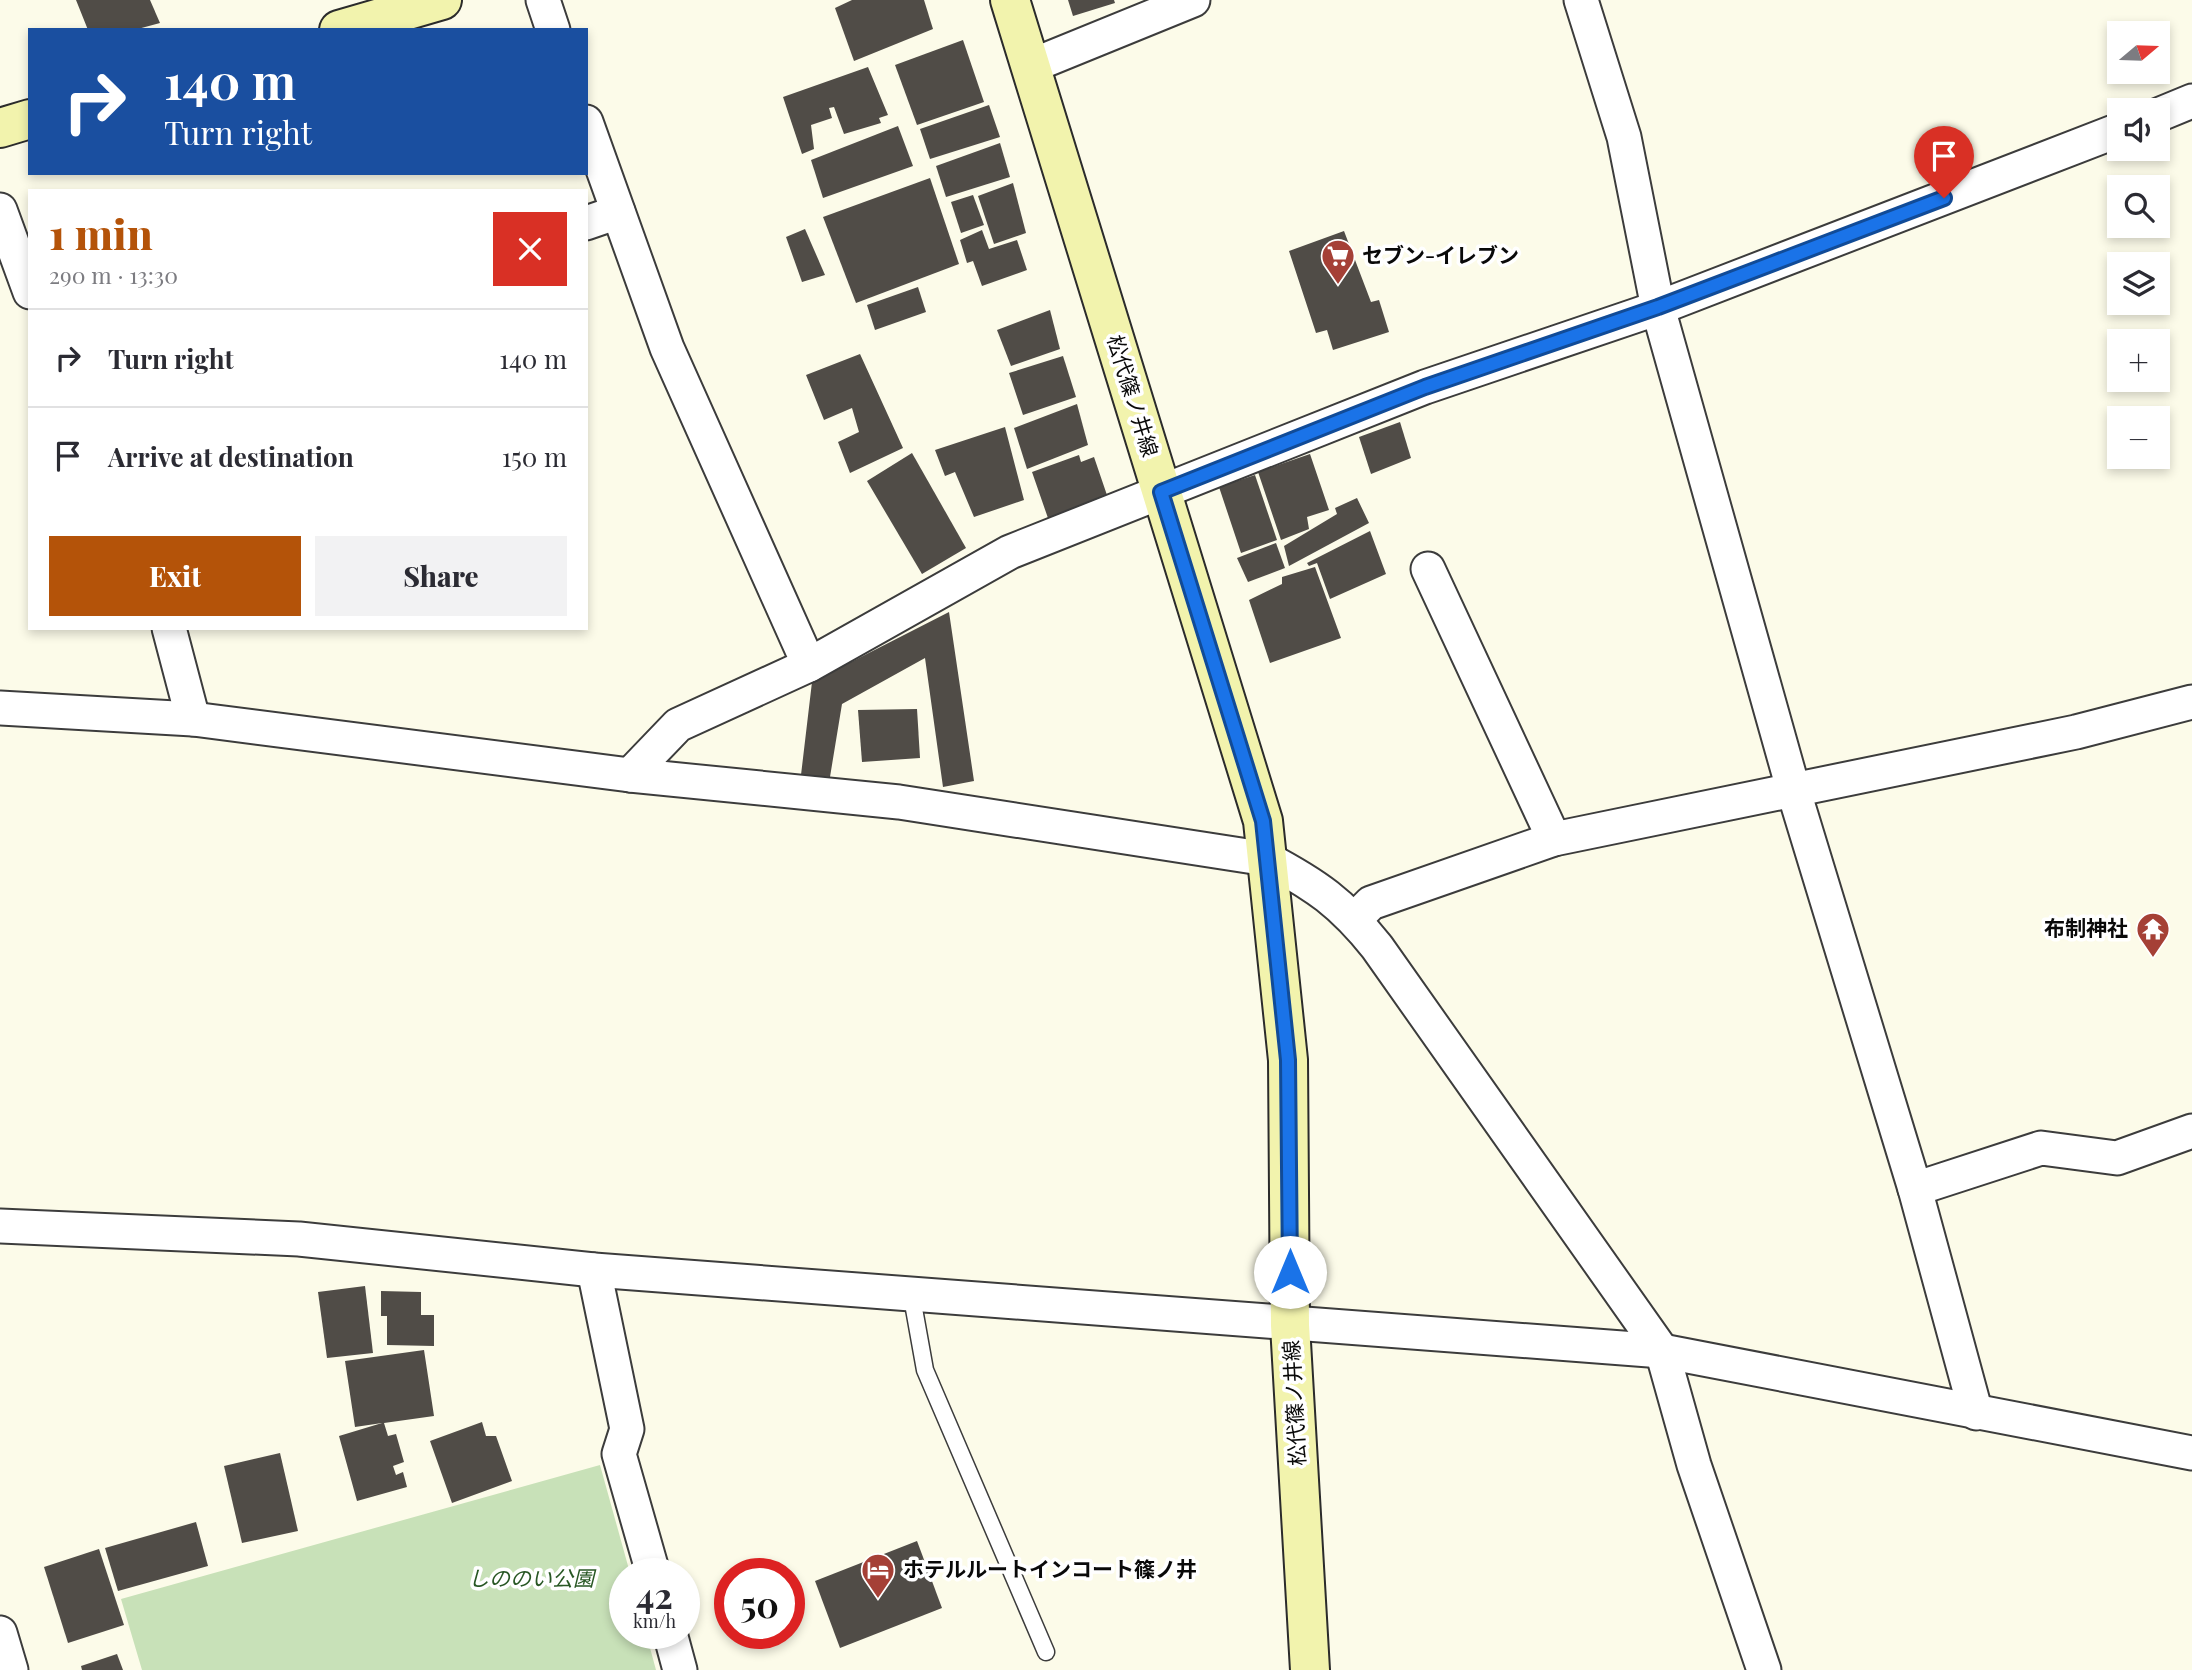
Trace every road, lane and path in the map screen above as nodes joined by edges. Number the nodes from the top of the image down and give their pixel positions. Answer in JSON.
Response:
{"nodes":[{"id":1,"x":442,"y":0,"type":"edge"},
{"id":2,"x":543,"y":0,"type":"edge"},
{"id":3,"x":1010,"y":0,"type":"edge"},
{"id":4,"x":1193,"y":0,"type":"edge"},
{"id":5,"x":1581,"y":0,"type":"edge"},
{"id":6,"x":346,"y":28,"type":"edge"},
{"id":7,"x":552,"y":28,"type":"edge"},
{"id":8,"x":1031,"y":66,"type":"junction"},
{"id":9,"x":2192,"y":101,"type":"edge"},
{"id":10,"x":2170,"y":109,"type":"edge"},
{"id":11,"x":28,"y":121,"type":"edge"},
{"id":12,"x":0,"y":128,"type":"edge"},
{"id":13,"x":588,"y":128,"type":"edge"},
{"id":14,"x":2107,"y":135,"type":"edge"},
{"id":15,"x":0,"y":210,"type":"edge"},
{"id":16,"x":618,"y":212,"type":"junction"},
{"id":17,"x":588,"y":222,"type":"edge"},
{"id":18,"x":28,"y":287,"type":"edge"},
{"id":19,"x":1658,"y":307,"type":"junction"},
{"id":20,"x":1161,"y":492,"type":"junction"},
{"id":21,"x":1428,"y":569,"type":"dead end"},
{"id":22,"x":170,"y":630,"type":"edge"},
{"id":23,"x":809,"y":665,"type":"junction"},
{"id":24,"x":2192,"y":702,"type":"edge"},
{"id":25,"x":0,"y":708,"type":"edge"},
{"id":26,"x":193,"y":719,"type":"junction"},
{"id":27,"x":630,"y":775,"type":"junction"},
{"id":28,"x":1794,"y":792,"type":"junction"},
{"id":29,"x":1554,"y":839,"type":"junction"},
{"id":30,"x":1267,"y":859,"type":"junction"},
{"id":31,"x":1355,"y":919,"type":"junction"},
{"id":32,"x":2192,"y":1131,"type":"edge"},
{"id":33,"x":1915,"y":1189,"type":"junction"},
{"id":34,"x":0,"y":1226,"type":"edge"},
{"id":35,"x":594,"y":1270,"type":"junction"},
{"id":36,"x":911,"y":1292,"type":"junction"},
{"id":37,"x":1290,"y":1325,"type":"junction"},
{"id":38,"x":1662,"y":1351,"type":"junction"},
{"id":39,"x":1976,"y":1413,"type":"junction"},
{"id":40,"x":2192,"y":1453,"type":"edge"},
{"id":41,"x":649,"y":1558,"type":"edge"},
{"id":42,"x":0,"y":1633,"type":"edge"},
{"id":43,"x":674,"y":1649,"type":"edge"},
{"id":44,"x":1046,"y":1652,"type":"dead end"},
{"id":45,"x":10,"y":1670,"type":"edge"},
{"id":46,"x":680,"y":1670,"type":"edge"},
{"id":47,"x":1310,"y":1670,"type":"edge"},
{"id":48,"x":1764,"y":1670,"type":"edge"}],
"edges":[{"from":1,"to":6,"type":"main road"},
{"from":2,"to":7,"type":"street"},
{"from":3,"to":8,"type":"main road","name":"松代篠ノ井線"},
{"from":4,"to":8,"type":"street"},
{"from":5,"to":19,"type":"street"},
{"from":8,"to":20,"type":"main road","name":"松代篠ノ井線"},
{"from":9,"to":10,"type":"street"},
{"from":11,"to":12,"type":"main road"},
{"from":13,"to":16,"type":"street"},
{"from":14,"to":19,"type":"street"},
{"from":15,"to":18,"type":"street"},
{"from":16,"to":17,"type":"street"},
{"from":16,"to":23,"type":"street"},
{"from":19,"to":20,"type":"street"},
{"from":19,"to":28,"type":"street"},
{"from":20,"to":23,"type":"street"},
{"from":20,"to":30,"type":"main road","name":"松代篠ノ井線"},
{"from":21,"to":29,"type":"street"},
{"from":22,"to":26,"type":"street"},
{"from":23,"to":27,"type":"street"},
{"from":24,"to":28,"type":"street"},
{"from":25,"to":26,"type":"street"},
{"from":26,"to":27,"type":"street"},
{"from":27,"to":30,"type":"street"},
{"from":28,"to":29,"type":"street"},
{"from":28,"to":33,"type":"street"},
{"from":29,"to":31,"type":"street"},
{"from":30,"to":31,"type":"street"},
{"from":30,"to":37,"type":"main road","name":"松代篠ノ井線"},
{"from":31,"to":38,"type":"street"},
{"from":32,"to":33,"type":"street"},
{"from":33,"to":39,"type":"street"},
{"from":34,"to":35,"type":"street"},
{"from":35,"to":36,"type":"street"},
{"from":35,"to":41,"type":"street"},
{"from":36,"to":37,"type":"street"},
{"from":36,"to":44,"type":"lane"},
{"from":37,"to":38,"type":"street"},
{"from":37,"to":47,"type":"main road","name":"松代篠ノ井線"},
{"from":38,"to":39,"type":"street"},
{"from":38,"to":48,"type":"street"},
{"from":39,"to":40,"type":"street"},
{"from":42,"to":45,"type":"street"},
{"from":43,"to":46,"type":"street"}]}
